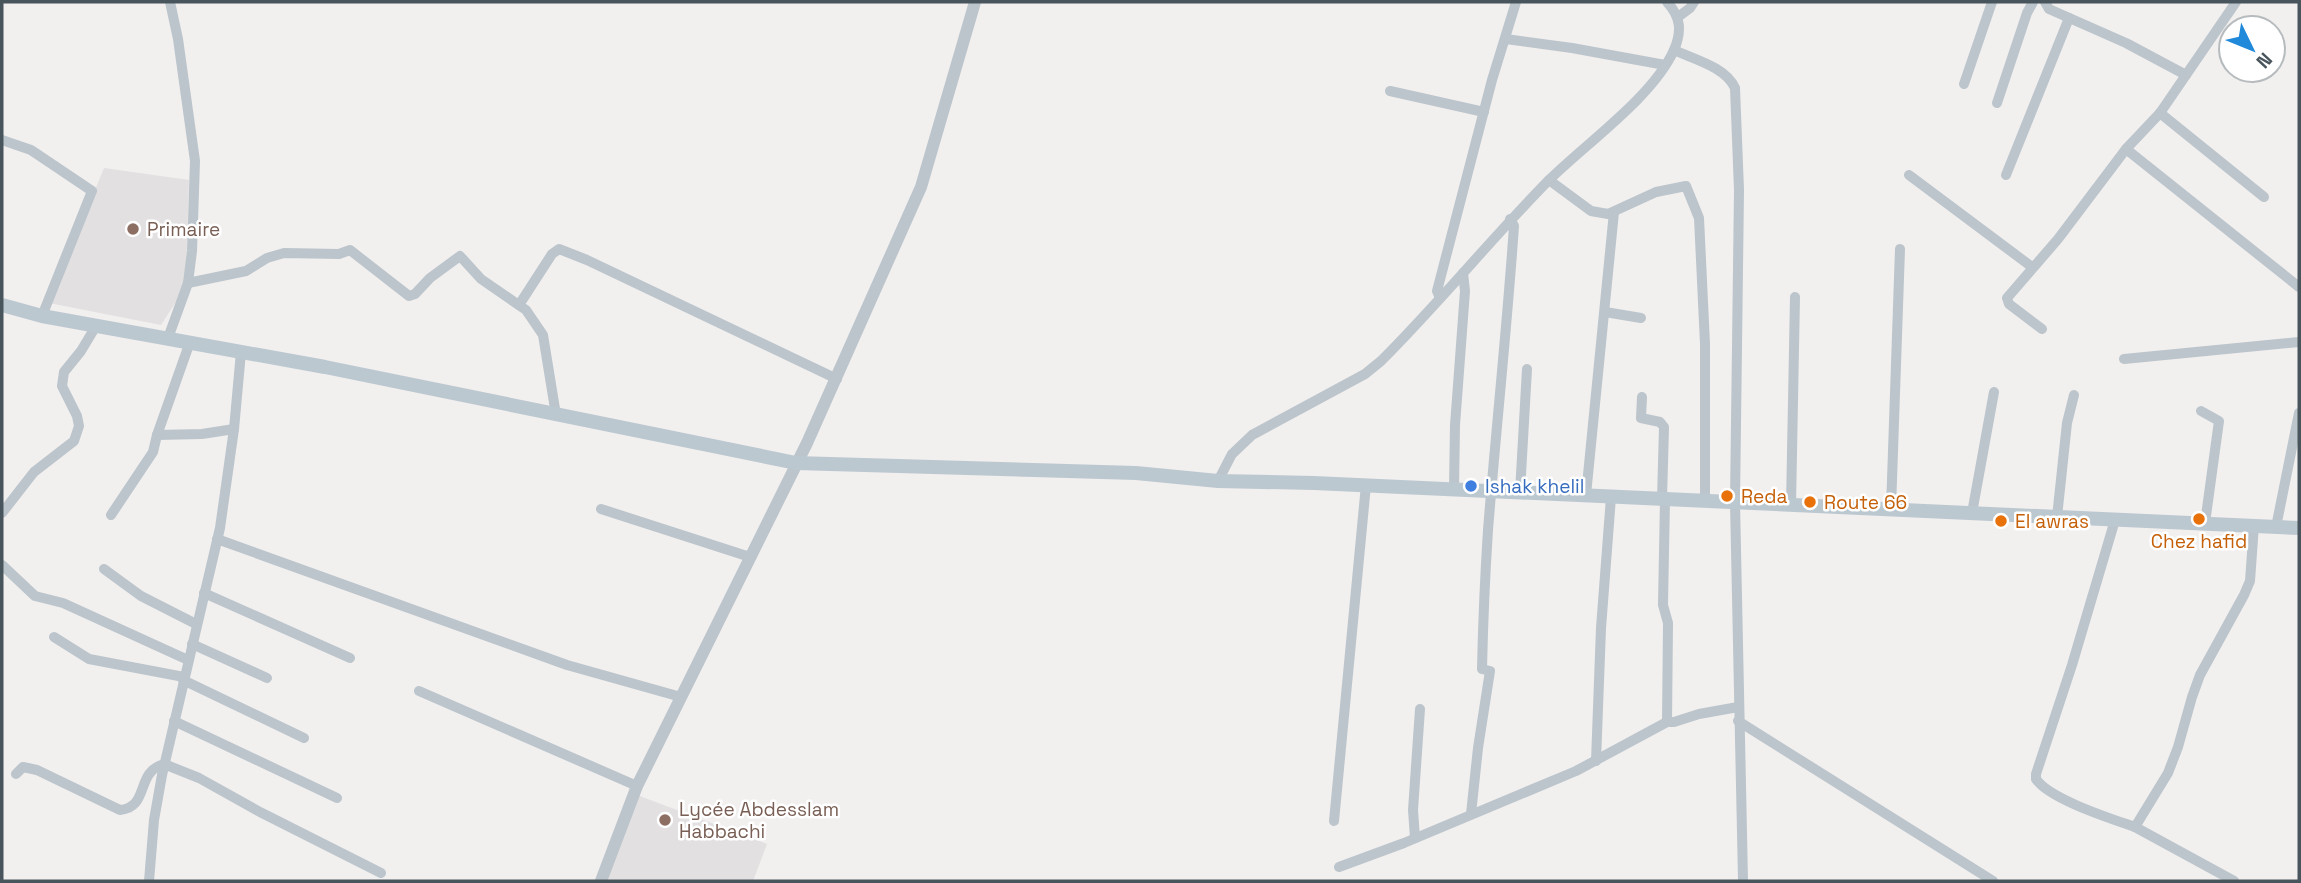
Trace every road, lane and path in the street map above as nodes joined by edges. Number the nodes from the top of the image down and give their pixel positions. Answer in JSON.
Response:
{"nodes":[{"id":1,"x":170,"y":2,"type":"edge"},
{"id":2,"x":975,"y":2,"type":"edge"},
{"id":3,"x":1516,"y":2,"type":"edge"},
{"id":4,"x":1667,"y":2,"type":"edge"},
{"id":5,"x":1694,"y":2,"type":"edge"},
{"id":6,"x":1992,"y":2,"type":"edge"},
{"id":7,"x":2033,"y":2,"type":"edge"},
{"id":8,"x":2045,"y":2,"type":"edge"},
{"id":9,"x":2236,"y":2,"type":"edge"},
{"id":10,"x":1678,"y":16,"type":"junction"},
{"id":11,"x":2069,"y":19,"type":"junction"},
{"id":12,"x":1506,"y":39,"type":"junction"},
{"id":13,"x":1674,"y":50,"type":"junction"},
{"id":14,"x":1665,"y":65,"type":"junction"},
{"id":15,"x":2186,"y":75,"type":"junction"},
{"id":16,"x":1964,"y":84,"type":"dead end"},
{"id":17,"x":1390,"y":91,"type":"dead end"},
{"id":18,"x":1997,"y":103,"type":"dead end"},
{"id":19,"x":1484,"y":112,"type":"junction"},
{"id":20,"x":2160,"y":113,"type":"junction"},
{"id":21,"x":2,"y":140,"type":"edge"},
{"id":22,"x":2126,"y":149,"type":"junction"},
{"id":23,"x":2006,"y":174,"type":"dead end"},
{"id":24,"x":1909,"y":175,"type":"dead end"},
{"id":25,"x":1549,"y":180,"type":"junction"},
{"id":26,"x":2264,"y":197,"type":"dead end"},
{"id":27,"x":1617,"y":211,"type":"junction"},
{"id":28,"x":1511,"y":220,"type":"junction"},
{"id":29,"x":1900,"y":250,"type":"dead end"},
{"id":30,"x":2032,"y":267,"type":"junction"},
{"id":31,"x":1463,"y":273,"type":"junction"},
{"id":32,"x":188,"y":283,"type":"junction"},
{"id":33,"x":2299,"y":287,"type":"edge"},
{"id":34,"x":1795,"y":297,"type":"dead end"},
{"id":35,"x":1440,"y":298,"type":"junction"},
{"id":36,"x":519,"y":305,"type":"junction"},
{"id":37,"x":2,"y":306,"type":"edge"},
{"id":38,"x":1605,"y":312,"type":"junction"},
{"id":39,"x":42,"y":316,"type":"junction"},
{"id":40,"x":1641,"y":318,"type":"dead end"},
{"id":41,"x":96,"y":326,"type":"junction"},
{"id":42,"x":2042,"y":328,"type":"dead end"},
{"id":43,"x":168,"y":338,"type":"junction"},
{"id":44,"x":190,"y":342,"type":"junction"},
{"id":45,"x":2299,"y":342,"type":"edge"},
{"id":46,"x":241,"y":352,"type":"junction"},
{"id":47,"x":2124,"y":359,"type":"dead end"},
{"id":48,"x":1527,"y":369,"type":"dead end"},
{"id":49,"x":837,"y":379,"type":"junction"},
{"id":50,"x":1994,"y":392,"type":"dead end"},
{"id":51,"x":2074,"y":395,"type":"dead end"},
{"id":52,"x":1642,"y":397,"type":"dead end"},
{"id":53,"x":2201,"y":411,"type":"dead end"},
{"id":54,"x":2299,"y":413,"type":"edge"},
{"id":55,"x":556,"y":415,"type":"junction"},
{"id":56,"x":234,"y":429,"type":"junction"},
{"id":57,"x":157,"y":435,"type":"junction"},
{"id":58,"x":796,"y":463,"type":"junction"},
{"id":59,"x":1218,"y":481,"type":"junction"},
{"id":60,"x":1366,"y":485,"type":"junction"},
{"id":61,"x":1454,"y":489,"type":"junction"},
{"id":62,"x":1492,"y":491,"type":"junction"},
{"id":63,"x":1520,"y":492,"type":"junction"},
{"id":64,"x":1586,"y":495,"type":"junction"},
{"id":65,"x":1611,"y":497,"type":"junction"},
{"id":66,"x":1663,"y":499,"type":"junction"},
{"id":67,"x":1705,"y":501,"type":"junction"},
{"id":68,"x":1735,"y":502,"type":"junction"},
{"id":69,"x":1791,"y":505,"type":"junction"},
{"id":70,"x":601,"y":509,"type":"dead end"},
{"id":71,"x":1891,"y":509,"type":"junction"},
{"id":72,"x":2,"y":513,"type":"edge"},
{"id":73,"x":1972,"y":513,"type":"junction"},
{"id":74,"x":111,"y":514,"type":"dead end"},
{"id":75,"x":2057,"y":517,"type":"junction"},
{"id":76,"x":2115,"y":520,"type":"junction"},
{"id":77,"x":2205,"y":523,"type":"junction"},
{"id":78,"x":2254,"y":525,"type":"junction"},
{"id":79,"x":2276,"y":527,"type":"junction"},
{"id":80,"x":2299,"y":528,"type":"edge"},
{"id":81,"x":217,"y":539,"type":"junction"},
{"id":82,"x":750,"y":557,"type":"junction"},
{"id":83,"x":2,"y":565,"type":"edge"},
{"id":84,"x":104,"y":569,"type":"dead end"},
{"id":85,"x":204,"y":593,"type":"junction"},
{"id":86,"x":196,"y":624,"type":"junction"},
{"id":87,"x":54,"y":637,"type":"dead end"},
{"id":88,"x":192,"y":644,"type":"junction"},
{"id":89,"x":350,"y":658,"type":"dead end"},
{"id":90,"x":188,"y":660,"type":"junction"},
{"id":91,"x":184,"y":678,"type":"junction"},
{"id":92,"x":267,"y":678,"type":"dead end"},
{"id":93,"x":419,"y":691,"type":"dead end"},
{"id":94,"x":681,"y":696,"type":"junction"},
{"id":95,"x":1738,"y":707,"type":"junction"},
{"id":96,"x":1420,"y":709,"type":"dead end"},
{"id":97,"x":174,"y":721,"type":"junction"},
{"id":98,"x":1738,"y":721,"type":"junction"},
{"id":99,"x":1667,"y":722,"type":"junction"},
{"id":100,"x":304,"y":738,"type":"dead end"},
{"id":101,"x":1596,"y":761,"type":"junction"},
{"id":102,"x":164,"y":764,"type":"junction"},
{"id":103,"x":16,"y":774,"type":"dead end"},
{"id":104,"x":637,"y":786,"type":"junction"},
{"id":105,"x":337,"y":798,"type":"dead end"},
{"id":106,"x":1471,"y":814,"type":"junction"},
{"id":107,"x":1334,"y":821,"type":"dead end"},
{"id":108,"x":2135,"y":827,"type":"junction"},
{"id":109,"x":1416,"y":838,"type":"junction"},
{"id":110,"x":1339,"y":867,"type":"dead end"},
{"id":111,"x":381,"y":873,"type":"dead end"},
{"id":112,"x":1743,"y":880,"type":"edge"},
{"id":113,"x":149,"y":881,"type":"edge"},
{"id":114,"x":601,"y":881,"type":"edge"},
{"id":115,"x":1993,"y":881,"type":"edge"},
{"id":116,"x":2234,"y":881,"type":"edge"}],
"edges":[{"from":1,"to":32,"type":"street"},
{"from":2,"to":49,"type":"street"},
{"from":3,"to":12,"type":"street"},
{"from":4,"to":10,"type":"street"},
{"from":5,"to":10,"type":"street"},
{"from":6,"to":16,"type":"street"},
{"from":7,"to":18,"type":"street"},
{"from":8,"to":11,"type":"street"},
{"from":9,"to":15,"type":"street"},
{"from":10,"to":13,"type":"street"},
{"from":11,"to":15,"type":"street"},
{"from":11,"to":23,"type":"street"},
{"from":12,"to":14,"type":"street"},
{"from":12,"to":19,"type":"street"},
{"from":13,"to":14,"type":"street"},
{"from":13,"to":68,"type":"street"},
{"from":14,"to":25,"type":"street"},
{"from":15,"to":20,"type":"street"},
{"from":17,"to":19,"type":"street"},
{"from":19,"to":35,"type":"street"},
{"from":20,"to":22,"type":"street"},
{"from":20,"to":26,"type":"street"},
{"from":21,"to":39,"type":"street"},
{"from":22,"to":30,"type":"street"},
{"from":22,"to":33,"type":"street"},
{"from":24,"to":30,"type":"street"},
{"from":25,"to":27,"type":"street"},
{"from":25,"to":28,"type":"street"},
{"from":27,"to":38,"type":"street"},
{"from":27,"to":67,"type":"street"},
{"from":28,"to":31,"type":"street"},
{"from":28,"to":62,"type":"street"},
{"from":29,"to":71,"type":"street"},
{"from":30,"to":42,"type":"street"},
{"from":31,"to":35,"type":"street"},
{"from":31,"to":61,"type":"street"},
{"from":32,"to":36,"type":"street"},
{"from":32,"to":43,"type":"street"},
{"from":34,"to":69,"type":"street"},
{"from":35,"to":59,"type":"street"},
{"from":36,"to":49,"type":"street"},
{"from":36,"to":55,"type":"street"},
{"from":37,"to":39,"type":"main road"},
{"from":38,"to":40,"type":"street"},
{"from":38,"to":64,"type":"street"},
{"from":39,"to":41,"type":"main road"},
{"from":41,"to":43,"type":"main road"},
{"from":41,"to":72,"type":"street"},
{"from":43,"to":44,"type":"main road"},
{"from":44,"to":46,"type":"main road"},
{"from":44,"to":57,"type":"street"},
{"from":45,"to":47,"type":"street"},
{"from":46,"to":55,"type":"main road"},
{"from":46,"to":56,"type":"street"},
{"from":48,"to":63,"type":"street"},
{"from":49,"to":58,"type":"street"},
{"from":50,"to":73,"type":"street"},
{"from":51,"to":75,"type":"street"},
{"from":52,"to":66,"type":"street"},
{"from":53,"to":77,"type":"street"},
{"from":54,"to":79,"type":"street"},
{"from":55,"to":58,"type":"main road"},
{"from":56,"to":57,"type":"street"},
{"from":56,"to":81,"type":"street"},
{"from":57,"to":74,"type":"street"},
{"from":58,"to":59,"type":"main road"},
{"from":58,"to":82,"type":"street"},
{"from":59,"to":60,"type":"main road"},
{"from":60,"to":61,"type":"main road"},
{"from":60,"to":107,"type":"street"},
{"from":61,"to":62,"type":"main road"},
{"from":62,"to":63,"type":"main road"},
{"from":62,"to":106,"type":"street"},
{"from":63,"to":64,"type":"main road"},
{"from":64,"to":65,"type":"main road"},
{"from":65,"to":66,"type":"main road"},
{"from":65,"to":101,"type":"street"},
{"from":66,"to":67,"type":"main road"},
{"from":66,"to":99,"type":"street"},
{"from":67,"to":68,"type":"main road"},
{"from":68,"to":69,"type":"main road"},
{"from":68,"to":95,"type":"street"},
{"from":69,"to":71,"type":"main road"},
{"from":70,"to":82,"type":"street"},
{"from":71,"to":73,"type":"main road"},
{"from":73,"to":75,"type":"main road"},
{"from":75,"to":76,"type":"main road"},
{"from":76,"to":77,"type":"main road"},
{"from":76,"to":108,"type":"street"},
{"from":77,"to":78,"type":"main road"},
{"from":78,"to":79,"type":"main road"},
{"from":78,"to":108,"type":"street"},
{"from":79,"to":80,"type":"main road"},
{"from":81,"to":85,"type":"street"},
{"from":81,"to":94,"type":"street"},
{"from":82,"to":94,"type":"street"},
{"from":83,"to":90,"type":"street"},
{"from":84,"to":86,"type":"street"},
{"from":85,"to":86,"type":"street"},
{"from":85,"to":89,"type":"street"},
{"from":86,"to":88,"type":"street"},
{"from":87,"to":91,"type":"street"},
{"from":88,"to":90,"type":"street"},
{"from":88,"to":92,"type":"street"},
{"from":90,"to":91,"type":"street"},
{"from":91,"to":97,"type":"street"},
{"from":91,"to":100,"type":"street"},
{"from":93,"to":104,"type":"street"},
{"from":94,"to":104,"type":"street"},
{"from":95,"to":98,"type":"street"},
{"from":95,"to":99,"type":"street"},
{"from":96,"to":109,"type":"street"},
{"from":97,"to":102,"type":"street"},
{"from":97,"to":105,"type":"street"},
{"from":98,"to":112,"type":"street"},
{"from":98,"to":115,"type":"street"},
{"from":99,"to":101,"type":"street"},
{"from":101,"to":106,"type":"street"},
{"from":102,"to":103,"type":"street"},
{"from":102,"to":111,"type":"street"},
{"from":102,"to":113,"type":"street"},
{"from":104,"to":114,"type":"street"},
{"from":106,"to":109,"type":"street"},
{"from":108,"to":116,"type":"street"},
{"from":109,"to":110,"type":"street"}]}
